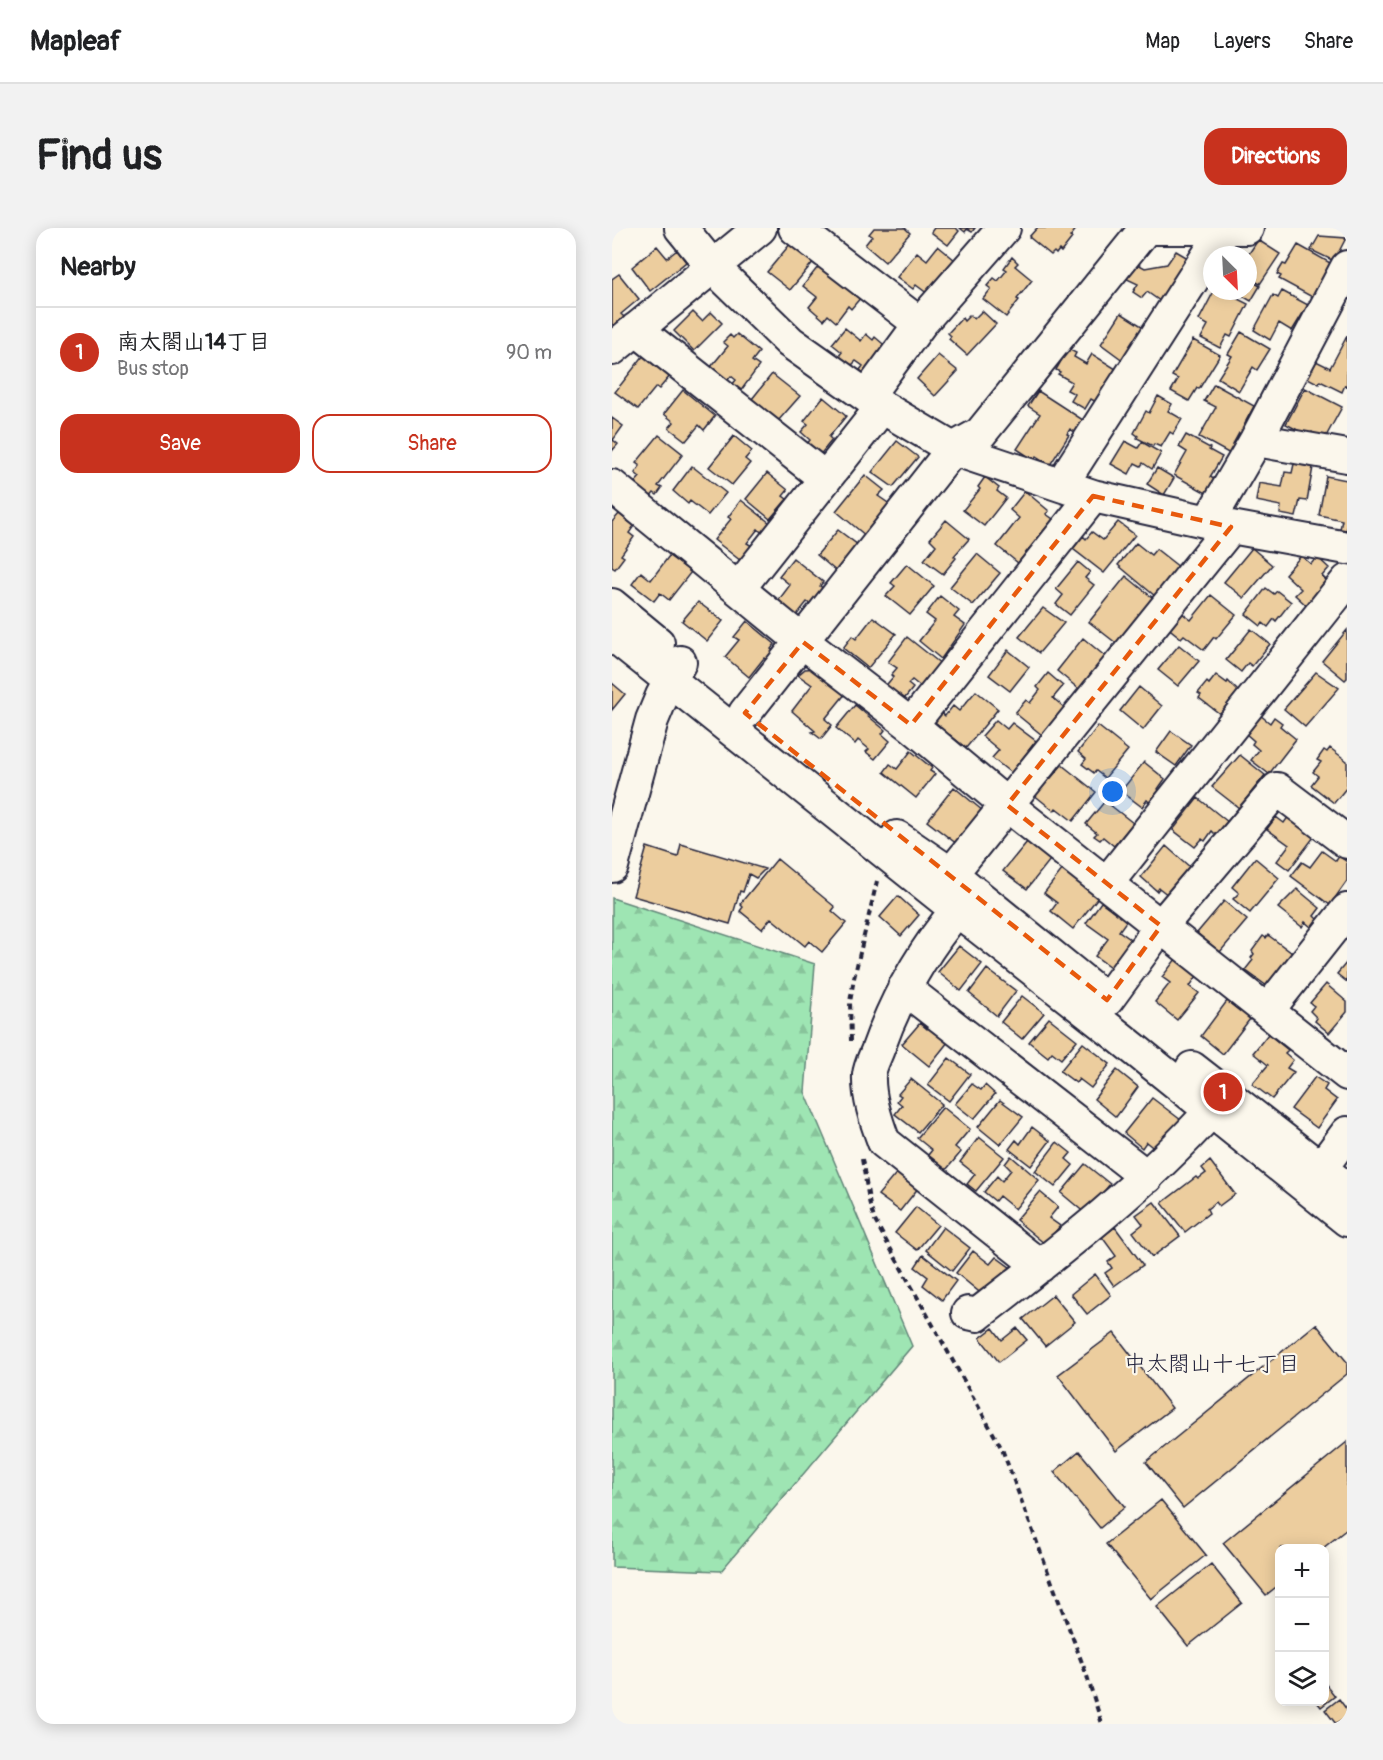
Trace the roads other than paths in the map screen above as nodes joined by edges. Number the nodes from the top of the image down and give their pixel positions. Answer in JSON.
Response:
{"nodes":[{"id":1,"x":681,"y":228,"type":"edge"},
{"id":2,"x":760,"y":228,"type":"edge"},
{"id":3,"x":795,"y":228,"type":"edge"},
{"id":4,"x":1004,"y":228,"type":"edge"},
{"id":5,"x":1146,"y":228,"type":"edge"},
{"id":6,"x":1152,"y":228,"type":"edge"},
{"id":7,"x":1236,"y":229,"type":"edge"},
{"id":8,"x":712,"y":266,"type":"junction"},
{"id":9,"x":1347,"y":267,"type":"edge"},
{"id":10,"x":920,"y":324,"type":"junction"},
{"id":11,"x":636,"y":329,"type":"junction"},
{"id":12,"x":612,"y":349,"type":"edge"},
{"id":13,"x":874,"y":401,"type":"junction"},
{"id":14,"x":1256,"y":440,"type":"junction"},
{"id":15,"x":953,"y":449,"type":"junction"},
{"id":16,"x":1347,"y":456,"type":"edge"},
{"id":17,"x":825,"y":478,"type":"junction"},
{"id":18,"x":1061,"y":485,"type":"junction"},
{"id":19,"x":612,"y":486,"type":"edge"},
{"id":20,"x":1093,"y":496,"type":"junction"},
{"id":21,"x":1220,"y":524,"type":"junction"},
{"id":22,"x":1347,"y":548,"type":"edge"},
{"id":23,"x":1347,"y":581,"type":"edge"},
{"id":24,"x":739,"y":588,"type":"junction"},
{"id":25,"x":612,"y":605,"type":"edge"},
{"id":26,"x":612,"y":634,"type":"edge"},
{"id":27,"x":803,"y":642,"type":"junction"},
{"id":28,"x":675,"y":670,"type":"junction"},
{"id":29,"x":745,"y":713,"type":"junction"},
{"id":30,"x":911,"y":725,"type":"junction"},
{"id":31,"x":1007,"y":805,"type":"junction"},
{"id":32,"x":1347,"y":843,"type":"edge"},
{"id":33,"x":612,"y":866,"type":"edge"},
{"id":34,"x":951,"y":874,"type":"junction"},
{"id":35,"x":1107,"y":883,"type":"junction"},
{"id":36,"x":957,"y":910,"type":"junction"},
{"id":37,"x":1347,"y":910,"type":"edge"},
{"id":38,"x":1161,"y":926,"type":"junction"},
{"id":39,"x":904,"y":988,"type":"junction"},
{"id":40,"x":1107,"y":1000,"type":"junction"},
{"id":41,"x":1268,"y":1010,"type":"junction"},
{"id":42,"x":1347,"y":1074,"type":"edge"},
{"id":43,"x":1211,"y":1111,"type":"junction"},
{"id":44,"x":1347,"y":1133,"type":"edge"},
{"id":45,"x":1321,"y":1168,"type":"junction"},
{"id":46,"x":1147,"y":1177,"type":"junction"},
{"id":47,"x":1347,"y":1189,"type":"edge"},
{"id":48,"x":1347,"y":1220,"type":"edge"},
{"id":49,"x":1040,"y":1266,"type":"junction"},
{"id":50,"x":968,"y":1313,"type":"dead end"}],
"edges":[{"from":1,"to":8,"type":"street"},
{"from":2,"to":8,"type":"street"},
{"from":3,"to":10,"type":"street"},
{"from":4,"to":10,"type":"street"},
{"from":5,"to":15,"type":"street"},
{"from":6,"to":7,"type":"street"},
{"from":7,"to":18,"type":"street"},
{"from":8,"to":11,"type":"street"},
{"from":8,"to":13,"type":"street"},
{"from":9,"to":14,"type":"street"},
{"from":10,"to":13,"type":"street"},
{"from":11,"to":12,"type":"street"},
{"from":11,"to":17,"type":"street"},
{"from":13,"to":15,"type":"street"},
{"from":13,"to":17,"type":"street"},
{"from":14,"to":16,"type":"street"},
{"from":14,"to":21,"type":"street"},
{"from":15,"to":18,"type":"street"},
{"from":15,"to":27,"type":"street"},
{"from":17,"to":24,"type":"street"},
{"from":18,"to":20,"type":"street"},
{"from":19,"to":24,"type":"street"},
{"from":20,"to":21,"type":"street"},
{"from":20,"to":30,"type":"street"},
{"from":21,"to":22,"type":"street"},
{"from":21,"to":31,"type":"street"},
{"from":23,"to":35,"type":"street"},
{"from":24,"to":27,"type":"street"},
{"from":25,"to":28,"type":"street"},
{"from":26,"to":28,"type":"street"},
{"from":27,"to":29,"type":"street"},
{"from":27,"to":30,"type":"street"},
{"from":28,"to":29,"type":"street"},
{"from":28,"to":33,"type":"street"},
{"from":28,"to":36,"type":"street"},
{"from":29,"to":34,"type":"street"},
{"from":30,"to":31,"type":"street"},
{"from":31,"to":34,"type":"street"},
{"from":31,"to":35,"type":"street"},
{"from":32,"to":38,"type":"street"},
{"from":34,"to":40,"type":"street"},
{"from":35,"to":38,"type":"street"},
{"from":36,"to":39,"type":"street"},
{"from":36,"to":43,"type":"street"},
{"from":37,"to":41,"type":"street"},
{"from":38,"to":40,"type":"street"},
{"from":38,"to":41,"type":"street"},
{"from":39,"to":46,"type":"street"},
{"from":39,"to":49,"type":"street"},
{"from":40,"to":45,"type":"street"},
{"from":41,"to":42,"type":"street"},
{"from":43,"to":46,"type":"street"},
{"from":43,"to":48,"type":"street"},
{"from":44,"to":45,"type":"street"},
{"from":45,"to":47,"type":"street"},
{"from":46,"to":49,"type":"street"},
{"from":49,"to":50,"type":"street"}]}
